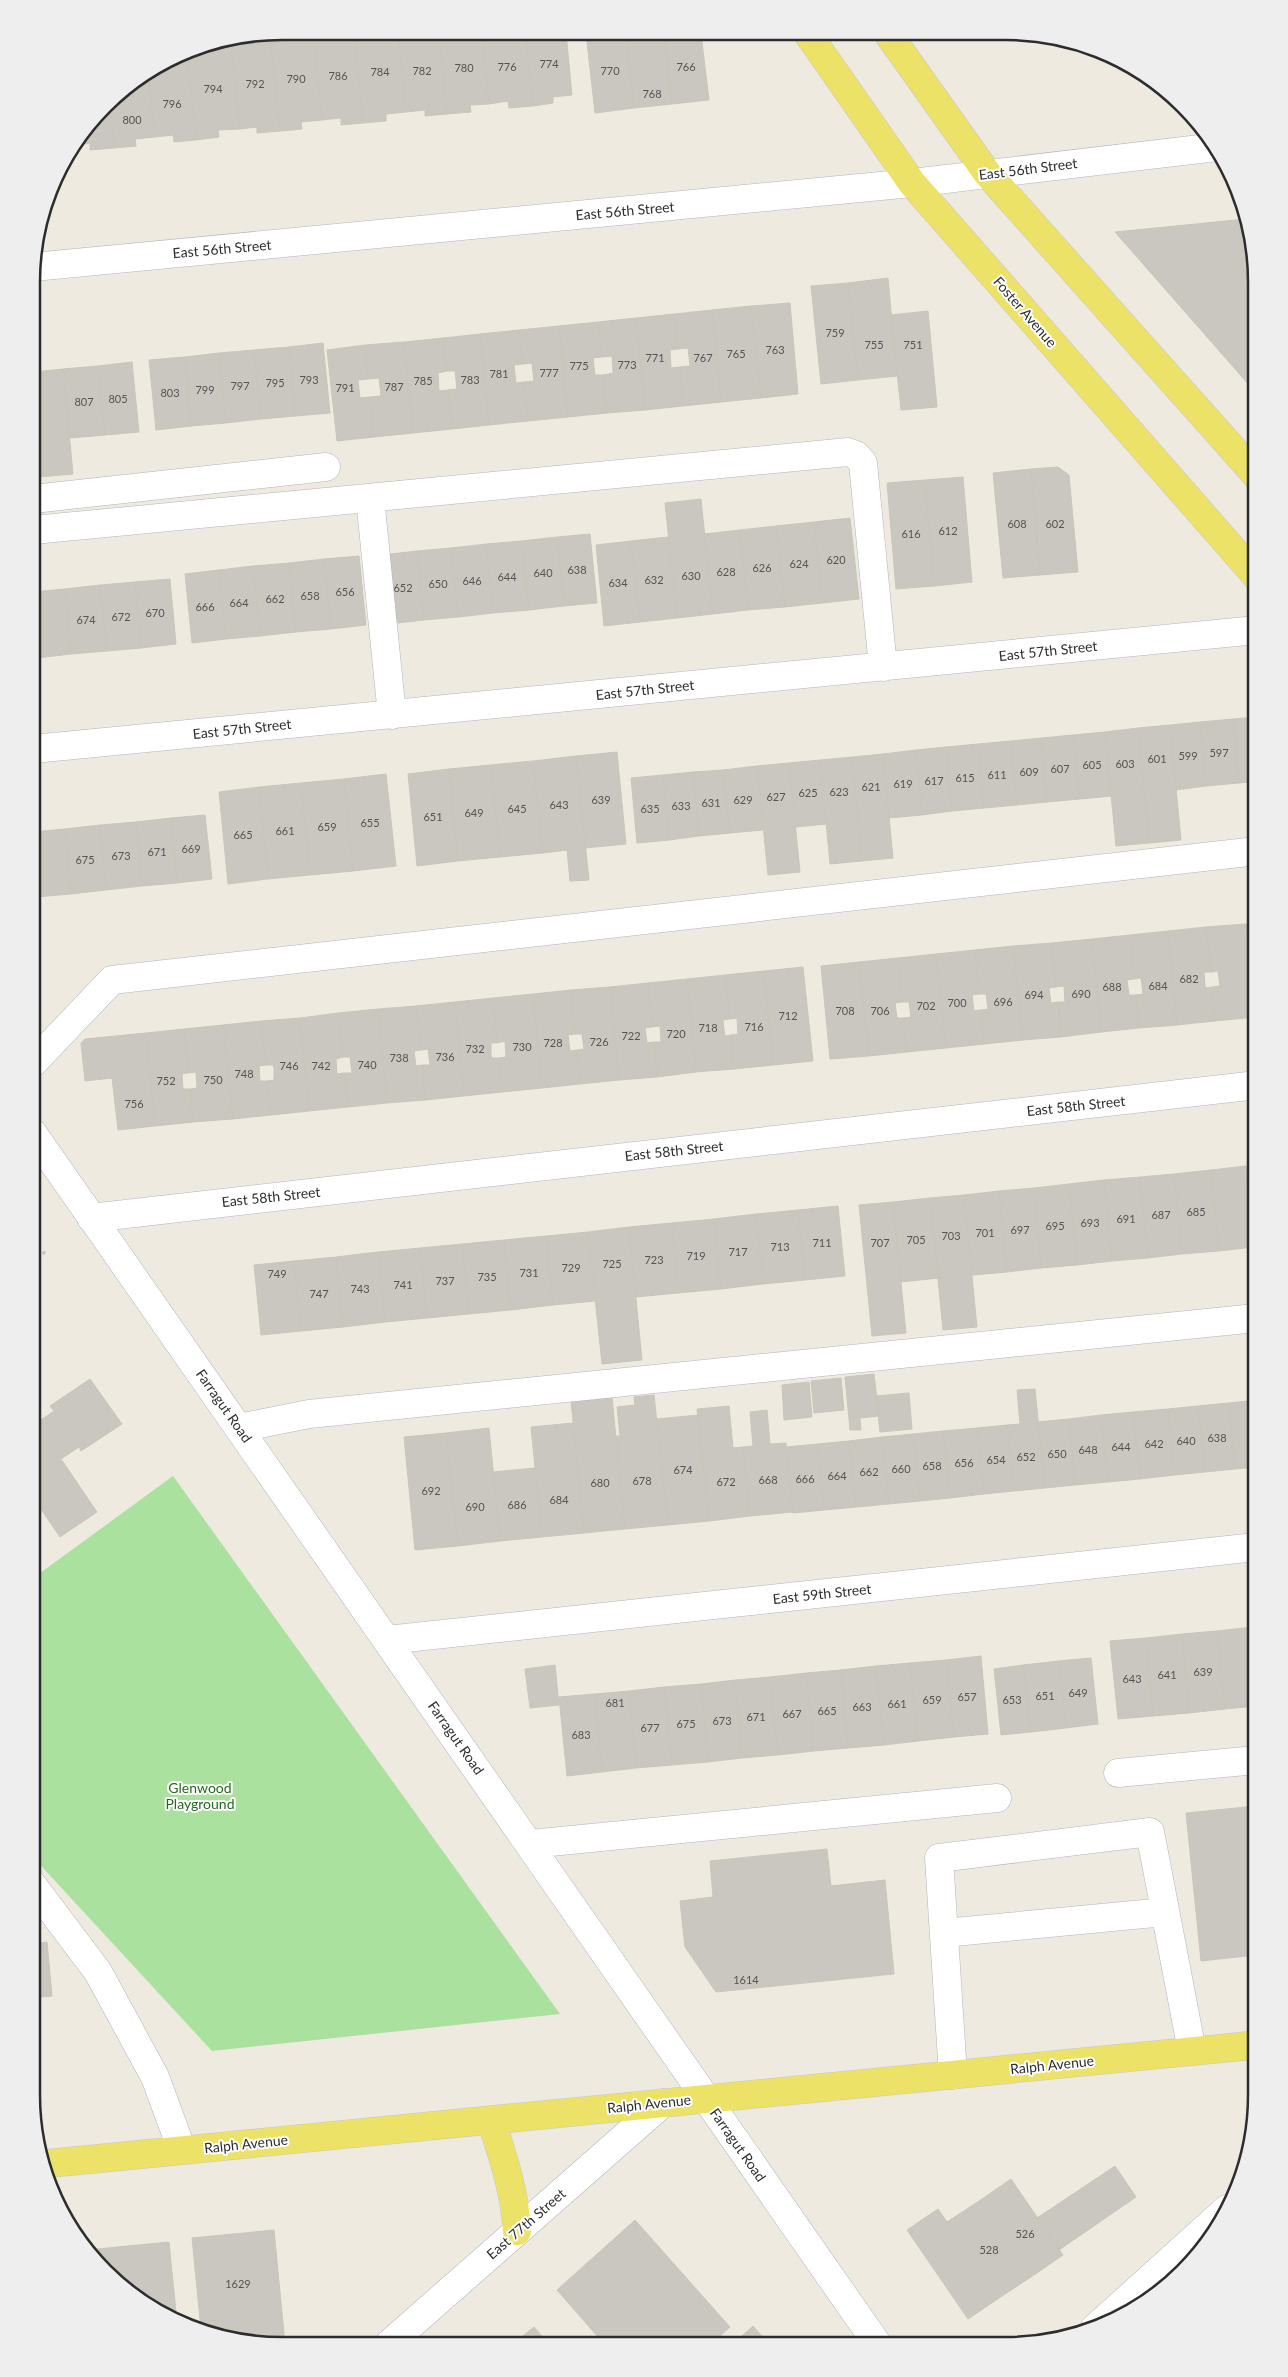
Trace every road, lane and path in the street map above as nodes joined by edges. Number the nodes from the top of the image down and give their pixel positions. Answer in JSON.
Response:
{"nodes":[{"id":1,"x":812,"y":40,"type":"edge"},
{"id":2,"x":893,"y":40,"type":"edge"},
{"id":3,"x":1207,"y":147,"type":"edge"},
{"id":4,"x":987,"y":173,"type":"junction"},
{"id":5,"x":912,"y":184,"type":"junction"},
{"id":6,"x":41,"y":266,"type":"edge"},
{"id":7,"x":1248,"y":466,"type":"edge"},
{"id":8,"x":326,"y":467,"type":"dead end"},
{"id":9,"x":40,"y":498,"type":"edge"},
{"id":10,"x":370,"y":498,"type":"junction"},
{"id":11,"x":40,"y":529,"type":"edge"},
{"id":12,"x":1248,"y":567,"type":"edge"},
{"id":13,"x":1248,"y":631,"type":"edge"},
{"id":14,"x":883,"y":667,"type":"junction"},
{"id":15,"x":392,"y":714,"type":"junction"},
{"id":16,"x":40,"y":748,"type":"edge"},
{"id":17,"x":1248,"y":853,"type":"edge"},
{"id":18,"x":40,"y":1056,"type":"edge"},
{"id":19,"x":1248,"y":1086,"type":"edge"},
{"id":20,"x":40,"y":1144,"type":"edge"},
{"id":21,"x":91,"y":1218,"type":"junction"},
{"id":22,"x":46,"y":1251,"type":"dead end"},
{"id":23,"x":40,"y":1256,"type":"edge"},
{"id":24,"x":1248,"y":1319,"type":"edge"},
{"id":25,"x":239,"y":1428,"type":"junction"},
{"id":26,"x":1248,"y":1548,"type":"edge"},
{"id":27,"x":387,"y":1640,"type":"junction"},
{"id":28,"x":1248,"y":1761,"type":"edge"},
{"id":29,"x":1118,"y":1773,"type":"dead end"},
{"id":30,"x":997,"y":1798,"type":"dead end"},
{"id":31,"x":530,"y":1844,"type":"junction"},
{"id":32,"x":40,"y":1894,"type":"edge"},
{"id":33,"x":1165,"y":1912,"type":"junction"},
{"id":34,"x":944,"y":1933,"type":"junction"},
{"id":35,"x":1248,"y":2046,"type":"edge"},
{"id":36,"x":1192,"y":2051,"type":"junction"},
{"id":37,"x":953,"y":2075,"type":"junction"},
{"id":38,"x":705,"y":2099,"type":"junction"},
{"id":39,"x":663,"y":2103,"type":"junction"},
{"id":40,"x":491,"y":2120,"type":"junction"},
{"id":41,"x":182,"y":2150,"type":"junction"},
{"id":42,"x":50,"y":2163,"type":"edge"},
{"id":43,"x":1212,"y":2223,"type":"edge"},
{"id":44,"x":517,"y":2231,"type":"junction"},
{"id":45,"x":1112,"y":2312,"type":"edge"},
{"id":46,"x":397,"y":2337,"type":"edge"},
{"id":47,"x":872,"y":2337,"type":"edge"}],
"edges":[{"from":1,"to":5,"type":"main road","name":"Foster Avenue"},
{"from":2,"to":4,"type":"main road"},
{"from":3,"to":4,"type":"street","name":"East 56th Street"},
{"from":4,"to":5,"type":"street","name":"East 56th Street"},
{"from":4,"to":7,"type":"main road"},
{"from":5,"to":6,"type":"street","name":"East 56th Street"},
{"from":5,"to":12,"type":"main road","name":"Foster Avenue"},
{"from":8,"to":9,"type":"street"},
{"from":10,"to":11,"type":"street"},
{"from":10,"to":14,"type":"street"},
{"from":10,"to":15,"type":"street"},
{"from":13,"to":14,"type":"street","name":"East 57th Street"},
{"from":14,"to":15,"type":"street","name":"East 57th Street"},
{"from":15,"to":16,"type":"street","name":"East 57th Street"},
{"from":17,"to":18,"type":"street"},
{"from":19,"to":21,"type":"street","name":"East 58th Street"},
{"from":20,"to":21,"type":"street","name":"Farragut Road"},
{"from":21,"to":25,"type":"street","name":"Farragut Road"},
{"from":22,"to":23,"type":"path"},
{"from":24,"to":25,"type":"street"},
{"from":25,"to":27,"type":"street","name":"Farragut Road"},
{"from":26,"to":27,"type":"street","name":"East 59th Street"},
{"from":27,"to":31,"type":"street","name":"Farragut Road"},
{"from":28,"to":29,"type":"street"},
{"from":30,"to":31,"type":"street"},
{"from":31,"to":38,"type":"street","name":"Farragut Road"},
{"from":32,"to":41,"type":"street"},
{"from":33,"to":34,"type":"street"},
{"from":33,"to":34,"type":"street"},
{"from":33,"to":36,"type":"street"},
{"from":34,"to":37,"type":"street"},
{"from":35,"to":36,"type":"main road","name":"Ralph Avenue"},
{"from":36,"to":37,"type":"main road","name":"Ralph Avenue"},
{"from":37,"to":38,"type":"main road","name":"Ralph Avenue"},
{"from":38,"to":39,"type":"main road","name":"Ralph Avenue"},
{"from":38,"to":47,"type":"street","name":"Farragut Road"},
{"from":39,"to":40,"type":"main road","name":"Ralph Avenue"},
{"from":39,"to":44,"type":"street","name":"East 77th Street"},
{"from":40,"to":41,"type":"main road","name":"Ralph Avenue"},
{"from":40,"to":44,"type":"main road"},
{"from":41,"to":42,"type":"main road","name":"Ralph Avenue"},
{"from":43,"to":45,"type":"street"},
{"from":44,"to":46,"type":"street","name":"East 77th Street"}]}
